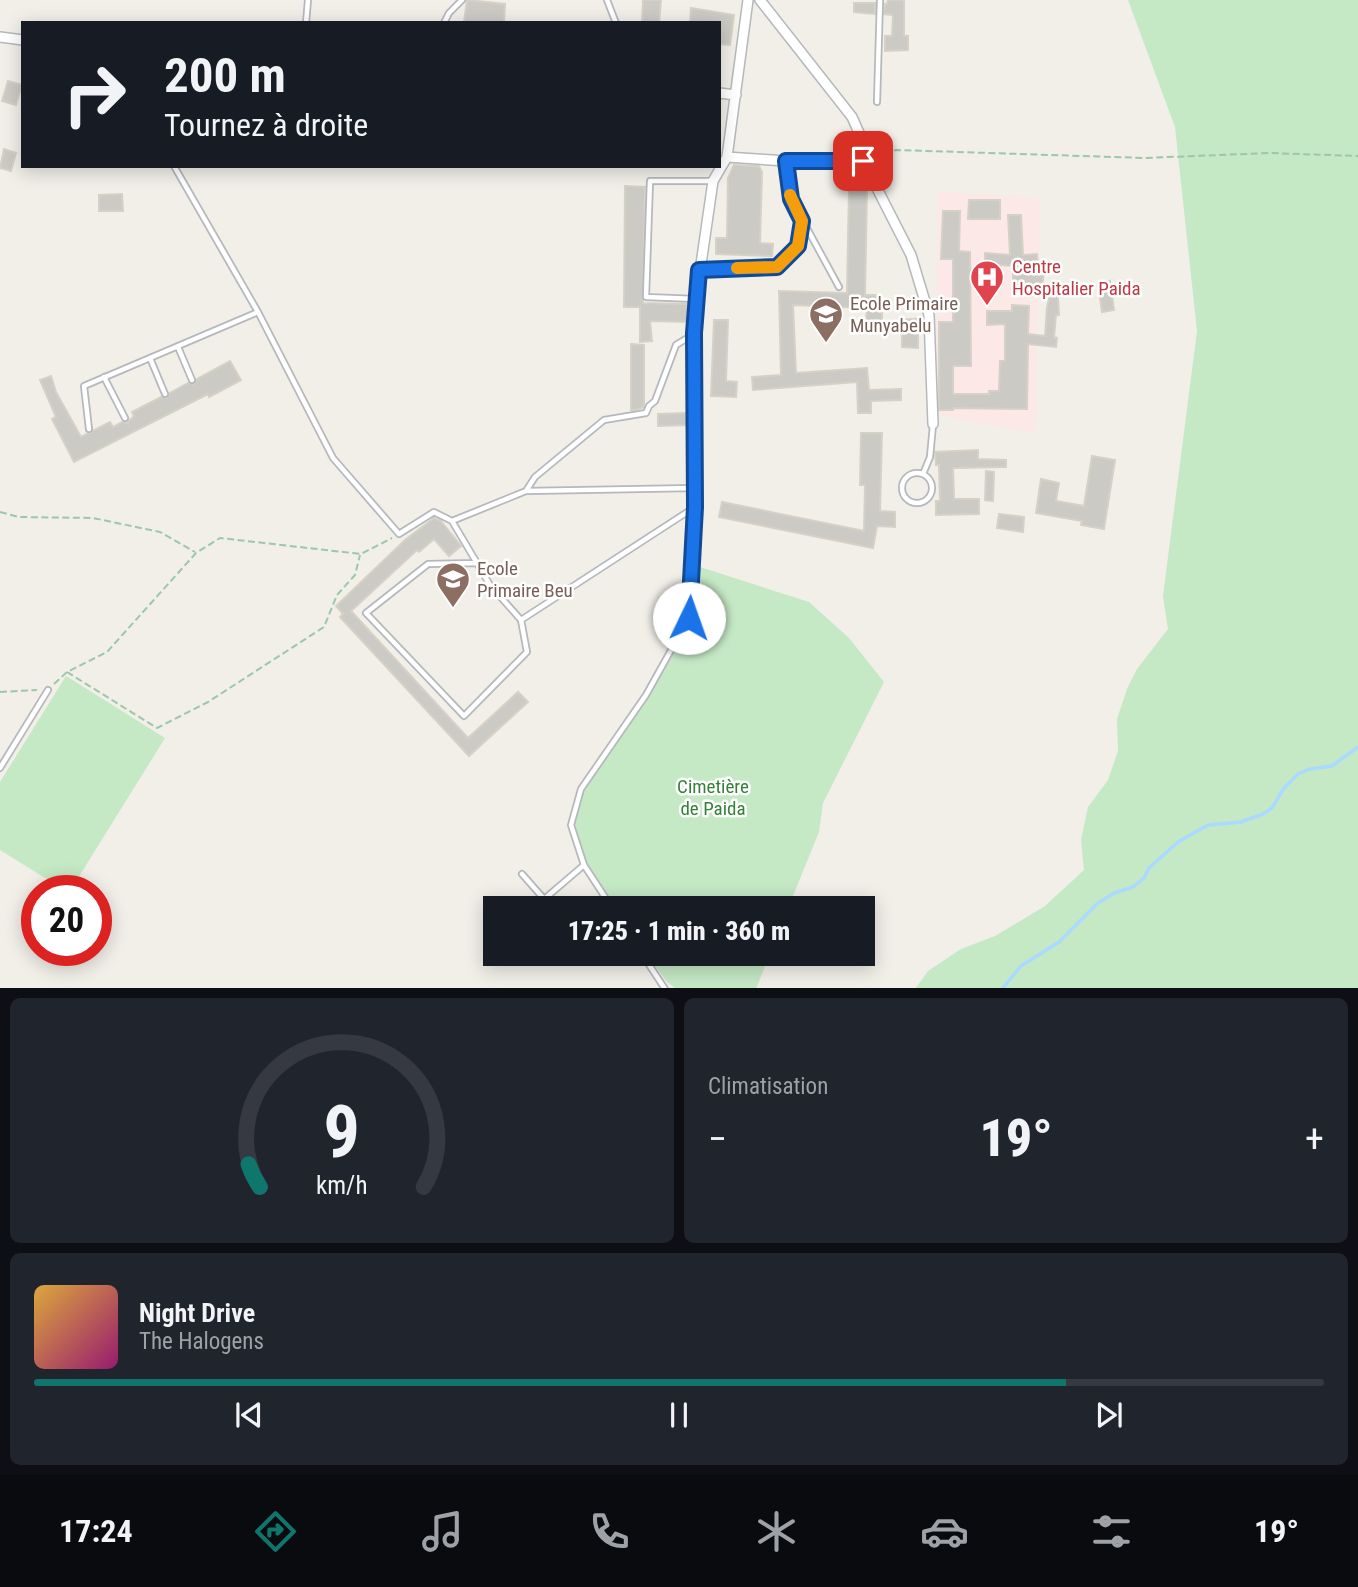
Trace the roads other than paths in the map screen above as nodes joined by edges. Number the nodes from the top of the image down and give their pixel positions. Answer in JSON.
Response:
{"nodes":[{"id":1,"x":309,"y":0,"type":"edge"},
{"id":2,"x":462,"y":0,"type":"edge"},
{"id":3,"x":607,"y":0,"type":"edge"},
{"id":4,"x":748,"y":0,"type":"edge"},
{"id":5,"x":760,"y":0,"type":"edge"},
{"id":6,"x":880,"y":0,"type":"edge"},
{"id":7,"x":306,"y":21,"type":"edge"},
{"id":8,"x":445,"y":21,"type":"edge"},
{"id":9,"x":615,"y":21,"type":"edge"},
{"id":10,"x":0,"y":37,"type":"edge"},
{"id":11,"x":21,"y":40,"type":"edge"},
{"id":12,"x":721,"y":93,"type":"edge"},
{"id":13,"x":736,"y":95,"type":"junction"},
{"id":14,"x":877,"y":102,"type":"dead end"},
{"id":15,"x":727,"y":157,"type":"junction"},
{"id":16,"x":786,"y":161,"type":"junction"},
{"id":17,"x":863,"y":161,"type":"junction"},
{"id":18,"x":721,"y":167,"type":"edge"},
{"id":19,"x":175,"y":168,"type":"edge"},
{"id":20,"x":721,"y":168,"type":"edge"},
{"id":21,"x":713,"y":181,"type":"junction"},
{"id":22,"x":802,"y":221,"type":"junction"},
{"id":23,"x":699,"y":270,"type":"junction"},
{"id":24,"x":839,"y":287,"type":"dead end"},
{"id":25,"x":696,"y":299,"type":"junction"},
{"id":26,"x":258,"y":312,"type":"junction"},
{"id":27,"x":694,"y":333,"type":"junction"},
{"id":28,"x":178,"y":346,"type":"junction"},
{"id":29,"x":150,"y":358,"type":"junction"},
{"id":30,"x":104,"y":377,"type":"junction"},
{"id":31,"x":192,"y":380,"type":"dead end"},
{"id":32,"x":165,"y":394,"type":"dead end"},
{"id":33,"x":125,"y":418,"type":"dead end"},
{"id":34,"x":933,"y":424,"type":"joint"},
{"id":35,"x":89,"y":429,"type":"dead end"},
{"id":36,"x":923,"y":474,"type":"junction"},
{"id":37,"x":695,"y":488,"type":"junction"},
{"id":38,"x":526,"y":491,"type":"junction"},
{"id":39,"x":695,"y":507,"type":"junction"},
{"id":40,"x":452,"y":521,"type":"junction"},
{"id":41,"x":477,"y":564,"type":"junction"},
{"id":42,"x":521,"y":620,"type":"junction"},
{"id":43,"x":48,"y":690,"type":"road end"},
{"id":44,"x":0,"y":768,"type":"edge"},
{"id":45,"x":584,"y":865,"type":"junction"},
{"id":46,"x":522,"y":874,"type":"dead end"},
{"id":47,"x":541,"y":896,"type":"edge"},
{"id":48,"x":549,"y":896,"type":"edge"},
{"id":49,"x":604,"y":896,"type":"edge"},
{"id":50,"x":650,"y":966,"type":"edge"},
{"id":51,"x":664,"y":988,"type":"edge"}],
"edges":[{"from":1,"to":7,"type":"lane"},
{"from":2,"to":8,"type":"lane"},
{"from":3,"to":9,"type":"lane"},
{"from":4,"to":13,"type":"street"},
{"from":5,"to":17,"type":"street"},
{"from":6,"to":14,"type":"lane"},
{"from":10,"to":11,"type":"street"},
{"from":12,"to":13,"type":"street"},
{"from":13,"to":15,"type":"street"},
{"from":15,"to":16,"type":"street"},
{"from":15,"to":18,"type":"street"},
{"from":16,"to":17,"type":"street"},
{"from":16,"to":22,"type":"lane"},
{"from":17,"to":34,"type":"street"},
{"from":19,"to":26,"type":"lane"},
{"from":20,"to":21,"type":"street"},
{"from":21,"to":23,"type":"street"},
{"from":21,"to":25,"type":"lane"},
{"from":22,"to":23,"type":"lane"},
{"from":22,"to":24,"type":"lane"},
{"from":23,"to":25,"type":"street"},
{"from":25,"to":27,"type":"street"},
{"from":26,"to":28,"type":"lane"},
{"from":26,"to":40,"type":"lane"},
{"from":27,"to":37,"type":"street"},
{"from":27,"to":38,"type":"lane"},
{"from":28,"to":29,"type":"lane"},
{"from":28,"to":31,"type":"lane"},
{"from":29,"to":30,"type":"lane"},
{"from":29,"to":32,"type":"lane"},
{"from":30,"to":33,"type":"lane"},
{"from":30,"to":35,"type":"lane"},
{"from":34,"to":36,"type":"lane"},
{"from":36,"to":36,"type":"lane"},
{"from":37,"to":38,"type":"lane"},
{"from":37,"to":39,"type":"lane"},
{"from":38,"to":40,"type":"lane"},
{"from":39,"to":42,"type":"lane"},
{"from":39,"to":45,"type":"lane"},
{"from":40,"to":41,"type":"lane"},
{"from":41,"to":42,"type":"lane"},
{"from":41,"to":42,"type":"lane"},
{"from":43,"to":44,"type":"lane"},
{"from":45,"to":48,"type":"lane"},
{"from":45,"to":49,"type":"lane"},
{"from":46,"to":47,"type":"lane"},
{"from":50,"to":51,"type":"lane"}]}
